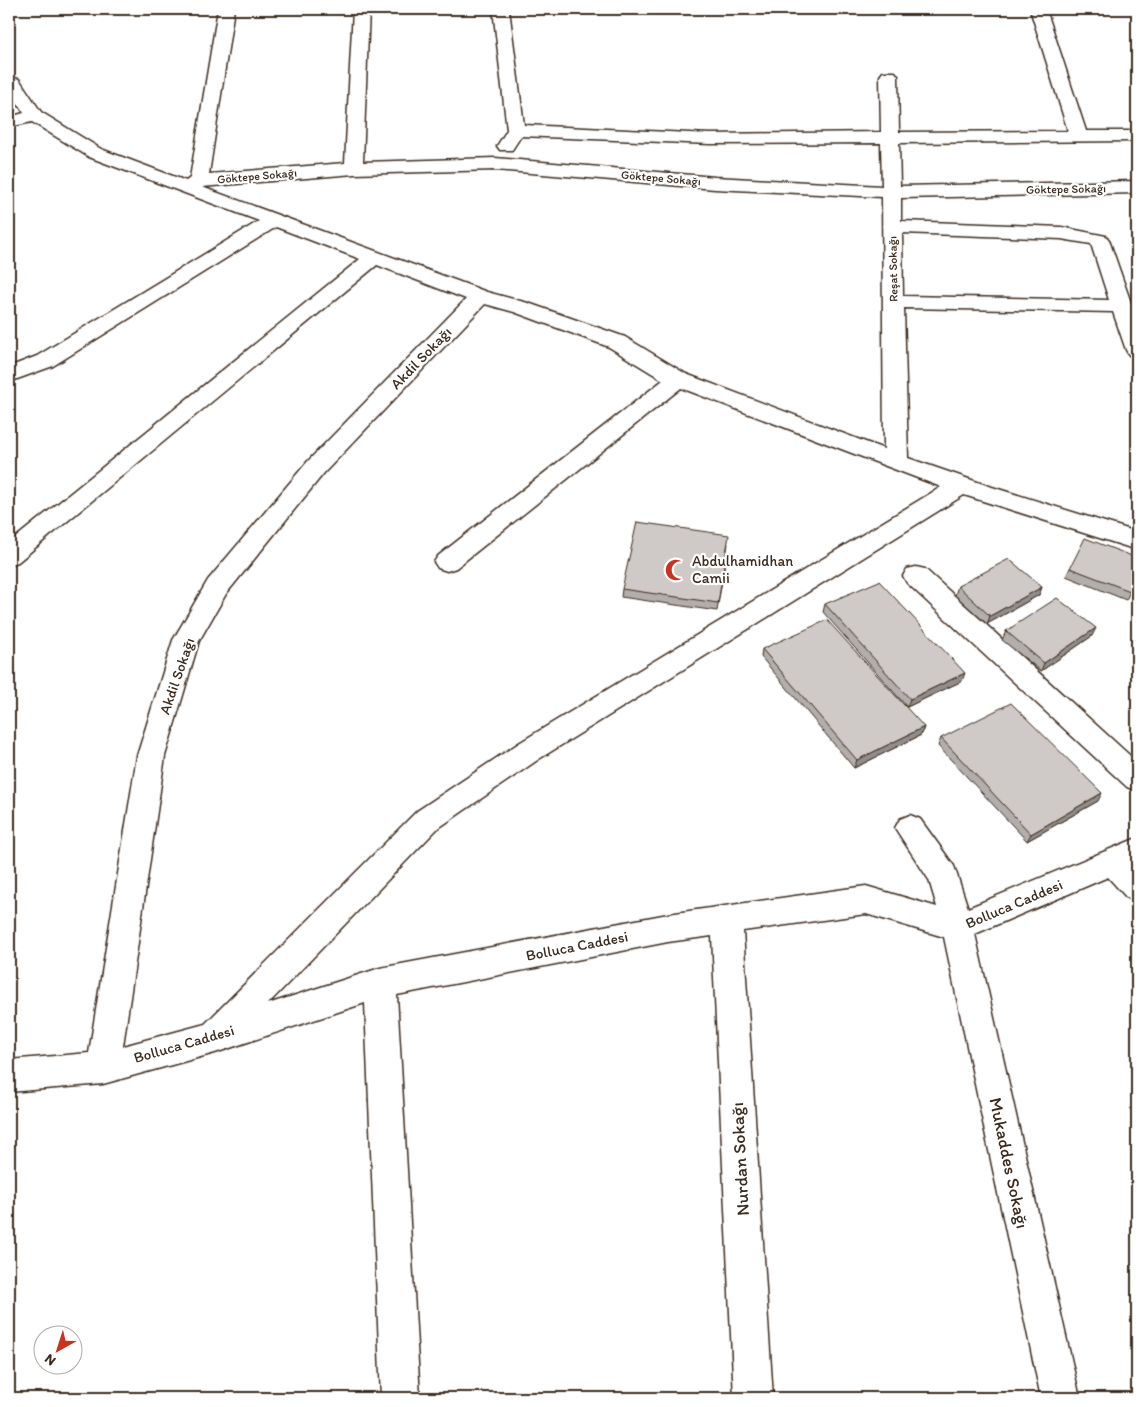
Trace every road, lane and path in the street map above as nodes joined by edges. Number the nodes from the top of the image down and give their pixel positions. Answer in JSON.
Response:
{"nodes":[{"id":1,"x":226,"y":9,"type":"edge"},
{"id":2,"x":361,"y":9,"type":"edge"},
{"id":3,"x":501,"y":9,"type":"edge"},
{"id":4,"x":1038,"y":9,"type":"edge"},
{"id":5,"x":889,"y":76,"type":"dead end"},
{"id":6,"x":9,"y":82,"type":"edge"},
{"id":7,"x":34,"y":116,"type":"junction"},
{"id":8,"x":9,"y":122,"type":"edge"},
{"id":9,"x":516,"y":130,"type":"junction"},
{"id":10,"x":1078,"y":135,"type":"junction"},
{"id":11,"x":1137,"y":136,"type":"edge"},
{"id":12,"x":890,"y":139,"type":"junction"},
{"id":13,"x":713,"y":161,"type":"junction"},
{"id":14,"x":495,"y":164,"type":"junction"},
{"id":15,"x":354,"y":168,"type":"junction"},
{"id":16,"x":194,"y":184,"type":"junction"},
{"id":17,"x":1137,"y":187,"type":"edge"},
{"id":18,"x":892,"y":192,"type":"junction"},
{"id":19,"x":274,"y":220,"type":"junction"},
{"id":20,"x":892,"y":227,"type":"junction"},
{"id":21,"x":374,"y":258,"type":"junction"},
{"id":22,"x":480,"y":298,"type":"junction"},
{"id":23,"x":893,"y":302,"type":"junction"},
{"id":24,"x":1122,"y":306,"type":"junction"},
{"id":25,"x":1137,"y":350,"type":"edge"},
{"id":26,"x":9,"y":375,"type":"edge"},
{"id":27,"x":678,"y":379,"type":"junction"},
{"id":28,"x":896,"y":462,"type":"junction"},
{"id":29,"x":962,"y":485,"type":"junction"},
{"id":30,"x":1137,"y":541,"type":"edge"},
{"id":31,"x":9,"y":556,"type":"edge"},
{"id":32,"x":447,"y":562,"type":"dead end"},
{"id":33,"x":916,"y":576,"type":"dead end"},
{"id":34,"x":1137,"y":779,"type":"edge"},
{"id":35,"x":910,"y":828,"type":"dead end"},
{"id":36,"x":1126,"y":856,"type":"edge"},
{"id":37,"x":1137,"y":888,"type":"edge"},
{"id":38,"x":727,"y":920,"type":"junction"},
{"id":39,"x":958,"y":927,"type":"junction"},
{"id":40,"x":380,"y":983,"type":"junction"},
{"id":41,"x":215,"y":1037,"type":"junction"},
{"id":42,"x":103,"y":1068,"type":"junction"},
{"id":43,"x":9,"y":1076,"type":"edge"},
{"id":44,"x":401,"y":1398,"type":"edge"},
{"id":45,"x":754,"y":1398,"type":"edge"},
{"id":46,"x":1061,"y":1398,"type":"edge"}],
"edges":[{"from":1,"to":16,"type":"street"},
{"from":2,"to":15,"type":"street"},
{"from":3,"to":9,"type":"street"},
{"from":4,"to":10,"type":"street"},
{"from":5,"to":12,"type":"street","name":"Reşat Sokağı"},
{"from":6,"to":7,"type":"street"},
{"from":7,"to":8,"type":"street"},
{"from":7,"to":16,"type":"street"},
{"from":9,"to":13,"type":"street"},
{"from":9,"to":14,"type":"street"},
{"from":10,"to":11,"type":"street"},
{"from":10,"to":12,"type":"street"},
{"from":12,"to":13,"type":"street"},
{"from":12,"to":18,"type":"street","name":"Reşat Sokağı"},
{"from":13,"to":14,"type":"street","name":"Göktepe Sokağı"},
{"from":13,"to":18,"type":"street","name":"Göktepe Sokağı"},
{"from":14,"to":15,"type":"street","name":"Göktepe Sokağı"},
{"from":15,"to":16,"type":"street","name":"Göktepe Sokağı"},
{"from":16,"to":19,"type":"street"},
{"from":17,"to":18,"type":"street","name":"Göktepe Sokağı"},
{"from":18,"to":20,"type":"street","name":"Reşat Sokağı"},
{"from":19,"to":21,"type":"street"},
{"from":19,"to":26,"type":"street"},
{"from":20,"to":23,"type":"street","name":"Reşat Sokağı"},
{"from":20,"to":24,"type":"street"},
{"from":21,"to":22,"type":"street"},
{"from":21,"to":31,"type":"street"},
{"from":22,"to":27,"type":"street"},
{"from":22,"to":42,"type":"street","name":"Akdil Sokağı"},
{"from":23,"to":24,"type":"street"},
{"from":23,"to":28,"type":"street","name":"Reşat Sokağı"},
{"from":24,"to":25,"type":"street"},
{"from":27,"to":28,"type":"street"},
{"from":27,"to":32,"type":"street"},
{"from":28,"to":29,"type":"street"},
{"from":29,"to":30,"type":"street"},
{"from":29,"to":41,"type":"street"},
{"from":33,"to":34,"type":"street"},
{"from":35,"to":39,"type":"street","name":"Mukaddes Sokağı"},
{"from":36,"to":37,"type":"street"},
{"from":36,"to":39,"type":"street","name":"Bolluca Caddesi"},
{"from":38,"to":39,"type":"street","name":"Bolluca Caddesi"},
{"from":38,"to":40,"type":"street","name":"Bolluca Caddesi"},
{"from":38,"to":45,"type":"street","name":"Nurdan Sokağı"},
{"from":39,"to":46,"type":"street","name":"Mukaddes Sokağı"},
{"from":40,"to":41,"type":"street","name":"Bolluca Caddesi"},
{"from":40,"to":44,"type":"street"},
{"from":41,"to":42,"type":"street","name":"Bolluca Caddesi"},
{"from":42,"to":43,"type":"street","name":"Bolluca Caddesi"}]}
